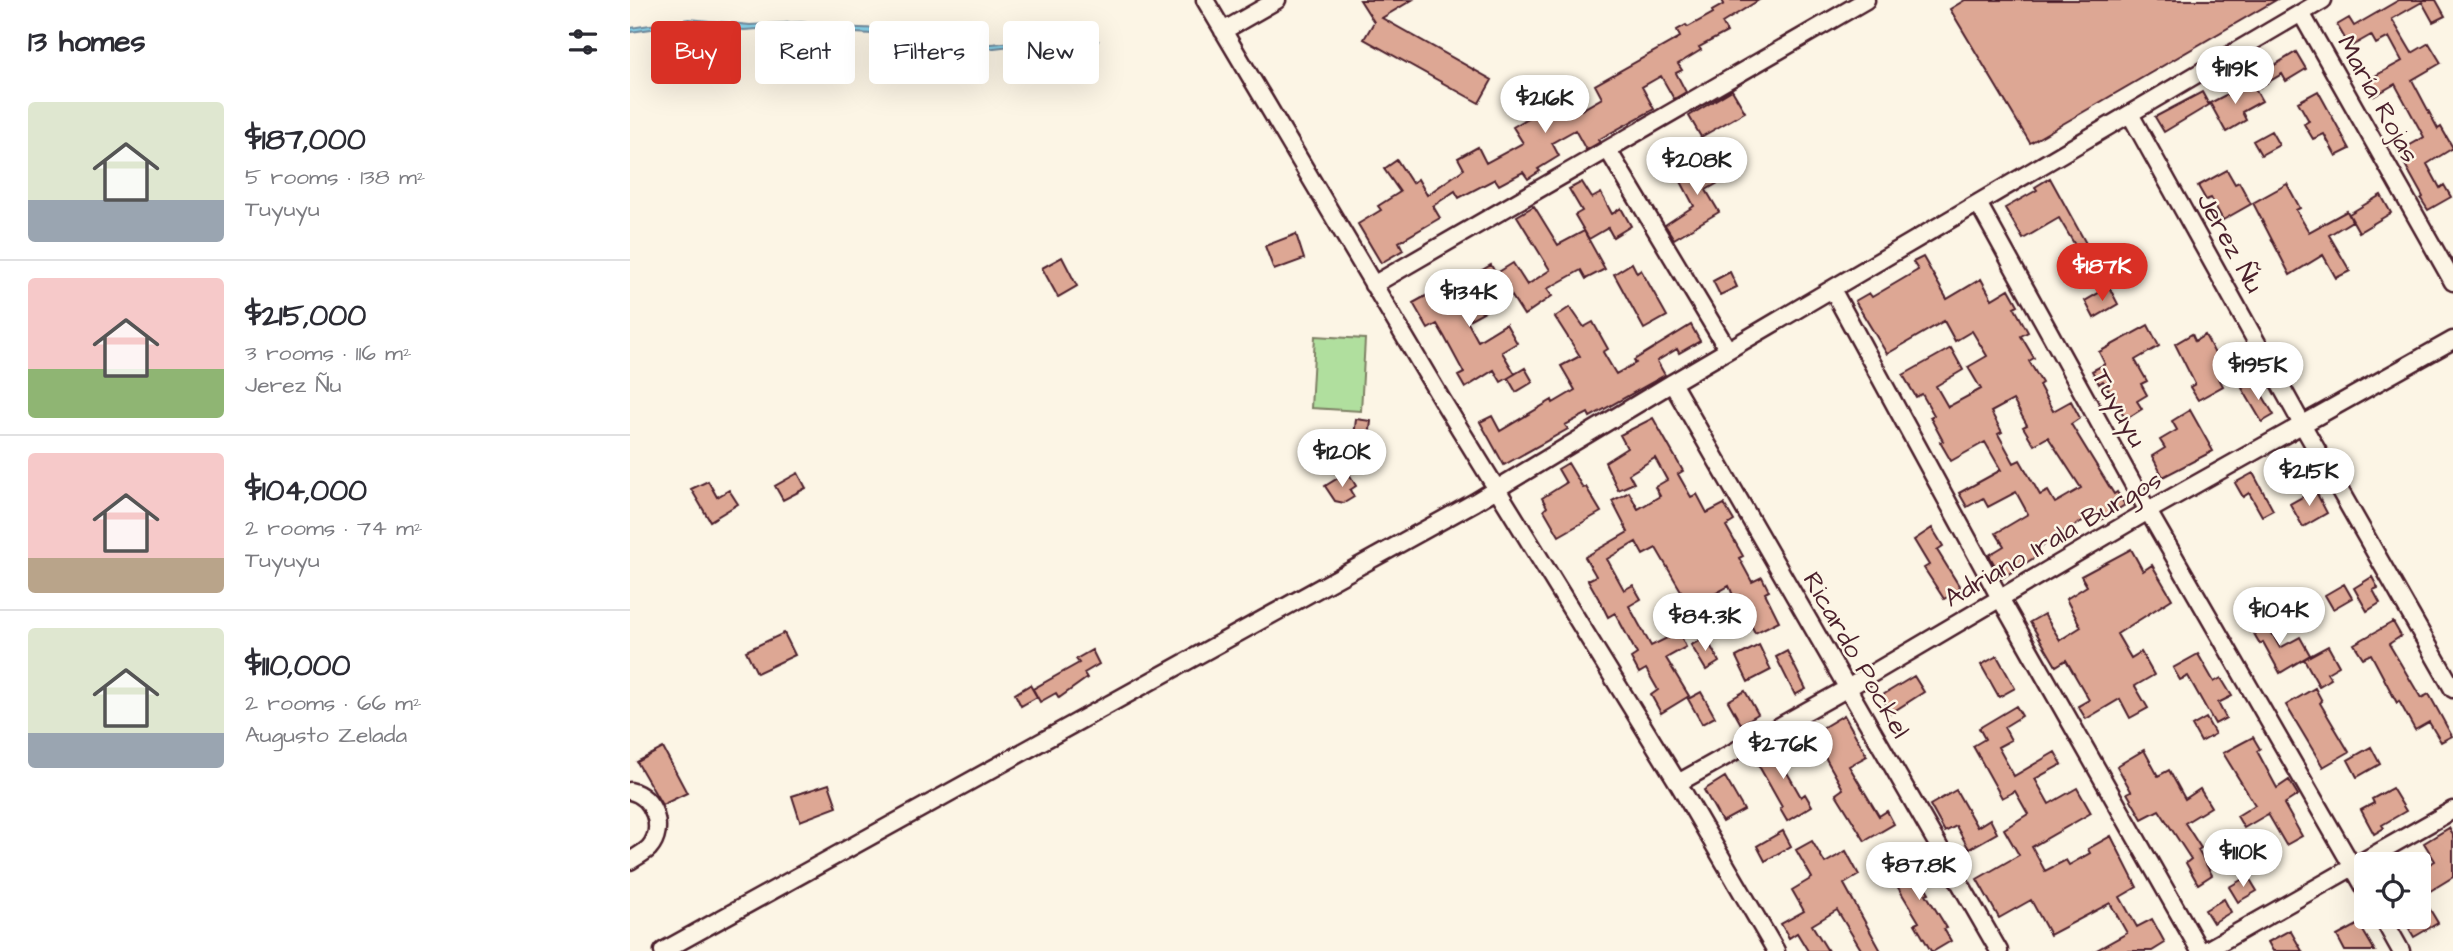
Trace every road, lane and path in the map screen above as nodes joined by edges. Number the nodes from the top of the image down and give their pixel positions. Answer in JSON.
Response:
{"nodes":[{"id":1,"x":1205,"y":0,"type":"edge"},
{"id":2,"x":1277,"y":0,"type":"edge"},
{"id":3,"x":1866,"y":0,"type":"edge"},
{"id":4,"x":2323,"y":0,"type":"edge"},
{"id":5,"x":2301,"y":13,"type":"junction"},
{"id":6,"x":1223,"y":31,"type":"junction"},
{"id":7,"x":2130,"y":114,"type":"junction"},
{"id":8,"x":1608,"y":150,"type":"junction"},
{"id":9,"x":1978,"y":203,"type":"junction"},
{"id":10,"x":2453,"y":282,"type":"edge"},
{"id":11,"x":1373,"y":285,"type":"junction"},
{"id":12,"x":1832,"y":289,"type":"junction"},
{"id":13,"x":2453,"y":340,"type":"edge"},
{"id":14,"x":1728,"y":350,"type":"junction"},
{"id":15,"x":1672,"y":383,"type":"junction"},
{"id":16,"x":2302,"y":424,"type":"junction"},
{"id":17,"x":1496,"y":489,"type":"junction"},
{"id":18,"x":2148,"y":511,"type":"junction"},
{"id":19,"x":2000,"y":598,"type":"junction"},
{"id":20,"x":1846,"y":689,"type":"junction"},
{"id":21,"x":2453,"y":689,"type":"edge"},
{"id":22,"x":1678,"y":783,"type":"junction"},
{"id":23,"x":630,"y":791,"type":"edge"},
{"id":24,"x":2453,"y":810,"type":"edge"},
{"id":25,"x":630,"y":860,"type":"edge"},
{"id":26,"x":2352,"y":866,"type":"junction"},
{"id":27,"x":2354,"y":869,"type":"edge"},
{"id":28,"x":2389,"y":929,"type":"edge"},
{"id":29,"x":663,"y":951,"type":"edge"},
{"id":30,"x":1776,"y":951,"type":"edge"},
{"id":31,"x":1999,"y":951,"type":"edge"},
{"id":32,"x":2203,"y":951,"type":"edge"},
{"id":33,"x":2401,"y":951,"type":"edge"}],
"edges":[{"from":1,"to":6,"type":"street"},
{"from":2,"to":6,"type":"street"},
{"from":3,"to":8,"type":"street"},
{"from":4,"to":5,"type":"street"},
{"from":5,"to":7,"type":"street"},
{"from":5,"to":10,"type":"street","name":"María Rojas"},
{"from":6,"to":11,"type":"street"},
{"from":7,"to":9,"type":"street"},
{"from":7,"to":16,"type":"street","name":"Jerez Ñu"},
{"from":8,"to":11,"type":"street"},
{"from":8,"to":14,"type":"street"},
{"from":9,"to":12,"type":"street"},
{"from":9,"to":18,"type":"street","name":"Tuyuyu"},
{"from":11,"to":17,"type":"street"},
{"from":12,"to":14,"type":"street"},
{"from":12,"to":19,"type":"street"},
{"from":13,"to":16,"type":"street","name":"Adriano Irala Burgos"},
{"from":14,"to":15,"type":"street"},
{"from":15,"to":17,"type":"street"},
{"from":15,"to":20,"type":"street","name":"Ricardo Pockel"},
{"from":16,"to":18,"type":"street","name":"Adriano Irala Burgos"},
{"from":16,"to":21,"type":"street","name":"Jerez Ñu"},
{"from":17,"to":22,"type":"street"},
{"from":17,"to":29,"type":"street"},
{"from":18,"to":19,"type":"street","name":"Adriano Irala Burgos"},
{"from":18,"to":26,"type":"street","name":"Tuyuyu"},
{"from":19,"to":20,"type":"street","name":"Adriano Irala Burgos"},
{"from":19,"to":32,"type":"street"},
{"from":20,"to":22,"type":"street","name":"Adriano Irala Burgos"},
{"from":20,"to":31,"type":"street","name":"Ricardo Pockel"},
{"from":22,"to":30,"type":"street"},
{"from":23,"to":25,"type":"street"},
{"from":24,"to":26,"type":"street"},
{"from":26,"to":27,"type":"street","name":"Tuyuyu"},
{"from":26,"to":32,"type":"street"},
{"from":28,"to":33,"type":"street"}]}
